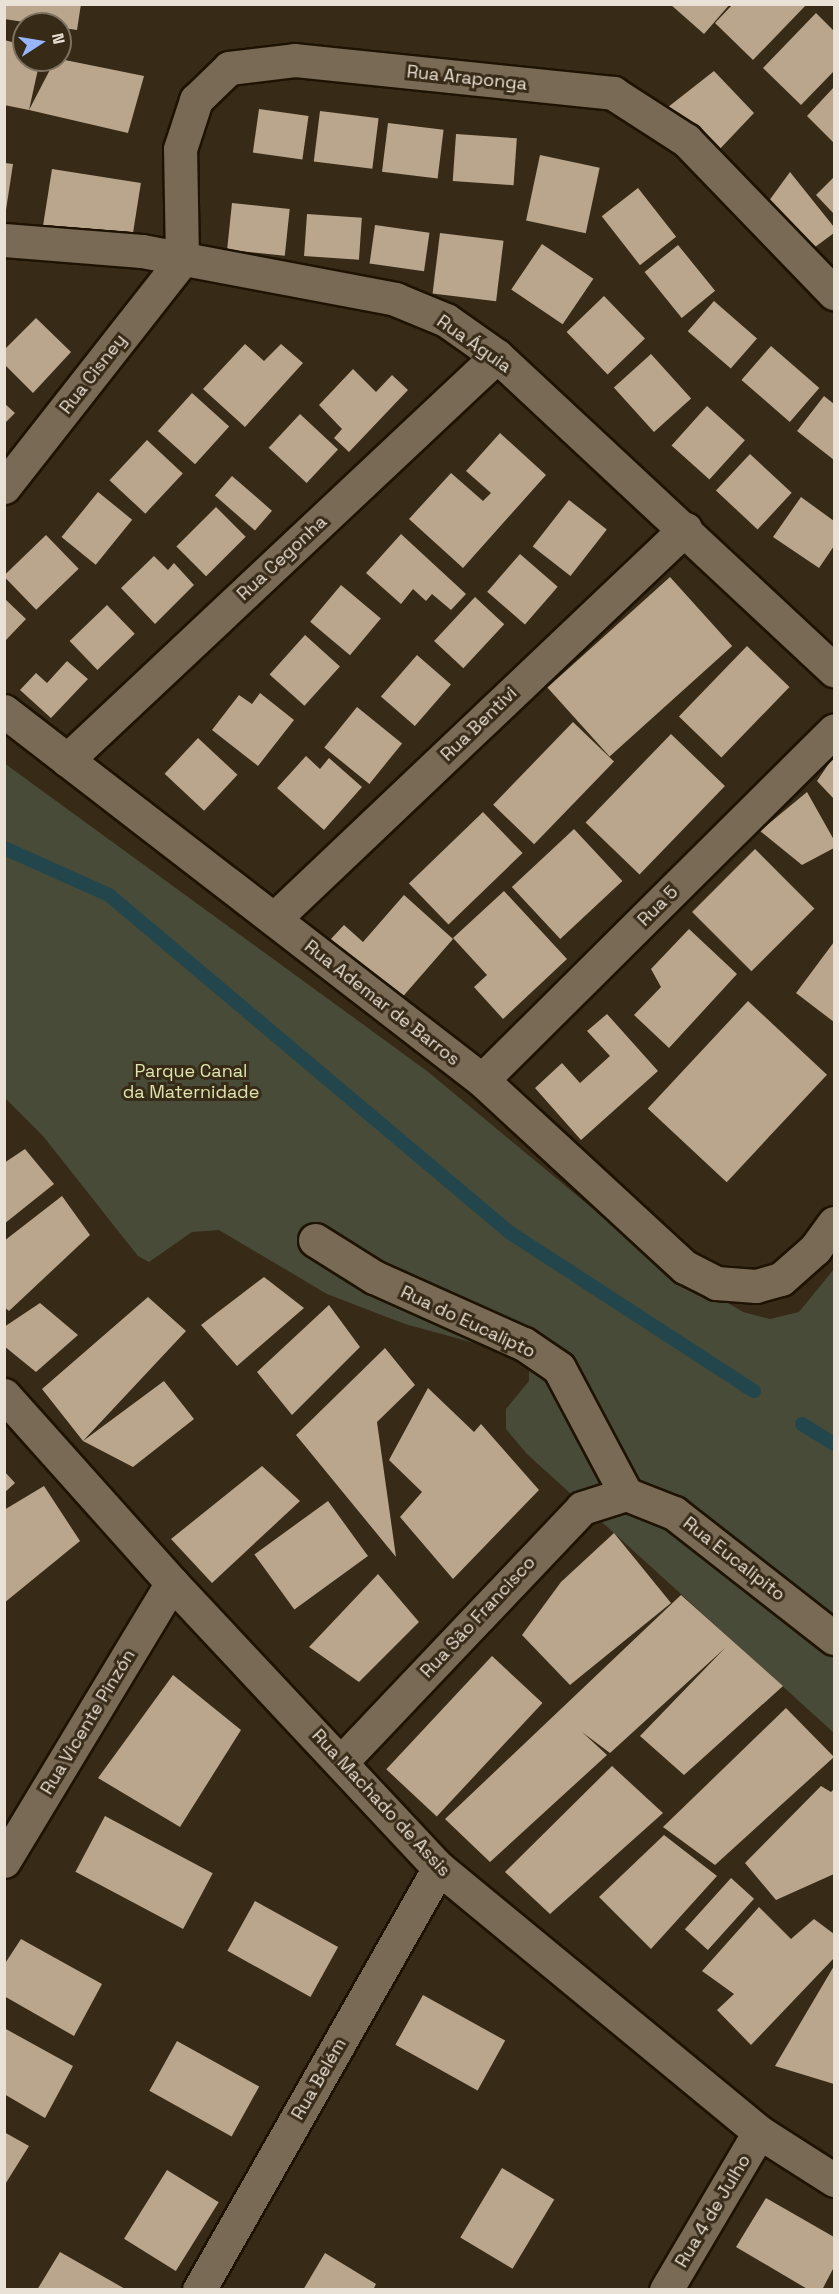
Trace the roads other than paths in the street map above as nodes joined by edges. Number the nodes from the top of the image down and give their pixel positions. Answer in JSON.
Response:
{"nodes":[{"id":1,"x":4,"y":240,"type":"edge"},
{"id":2,"x":182,"y":260,"type":"junction"},
{"id":3,"x":834,"y":293,"type":"edge"},
{"id":4,"x":497,"y":356,"type":"junction"},
{"id":5,"x":4,"y":488,"type":"edge"},
{"id":6,"x":685,"y":529,"type":"junction"},
{"id":7,"x":834,"y":670,"type":"edge"},
{"id":8,"x":4,"y":711,"type":"edge"},
{"id":9,"x":834,"y":731,"type":"edge"},
{"id":10,"x":67,"y":760,"type":"junction"},
{"id":11,"x":274,"y":919,"type":"junction"},
{"id":12,"x":482,"y":1080,"type":"junction"},
{"id":13,"x":834,"y":1223,"type":"edge"},
{"id":14,"x":315,"y":1240,"type":"dead end"},
{"id":15,"x":4,"y":1395,"type":"edge"},
{"id":16,"x":626,"y":1494,"type":"junction"},
{"id":17,"x":172,"y":1583,"type":"junction"},
{"id":18,"x":834,"y":1638,"type":"edge"},
{"id":19,"x":343,"y":1760,"type":"junction"},
{"id":20,"x":4,"y":1861,"type":"edge"},
{"id":21,"x":439,"y":1868,"type":"junction"},
{"id":22,"x":759,"y":2132,"type":"junction"},
{"id":23,"x":834,"y":2180,"type":"edge"},
{"id":24,"x":199,"y":2289,"type":"edge"},
{"id":25,"x":666,"y":2289,"type":"edge"}],
"edges":[{"from":1,"to":2,"type":"street","name":"Rua Águia"},
{"from":2,"to":3,"type":"street","name":"Rua Araponga"},
{"from":2,"to":4,"type":"street","name":"Rua Águia"},
{"from":2,"to":5,"type":"street","name":"Rua Cisney"},
{"from":4,"to":6,"type":"street","name":"Rua Águia"},
{"from":4,"to":10,"type":"street","name":"Rua Cegonha"},
{"from":6,"to":7,"type":"street","name":"Rua Águia"},
{"from":6,"to":11,"type":"street","name":"Rua Bentivi"},
{"from":8,"to":10,"type":"street","name":"Rua Ademar de Barros"},
{"from":9,"to":12,"type":"street","name":"Rua 5"},
{"from":10,"to":11,"type":"street","name":"Rua Ademar de Barros"},
{"from":11,"to":12,"type":"street","name":"Rua Ademar de Barros"},
{"from":12,"to":13,"type":"street","name":"Rua Ademar de Barros"},
{"from":14,"to":16,"type":"street","name":"Rua do Eucalipto"},
{"from":15,"to":17,"type":"street","name":"Rua Machado de Assis"},
{"from":16,"to":18,"type":"street","name":"Rua Eucalipito"},
{"from":16,"to":19,"type":"street","name":"Rua São Francisco"},
{"from":17,"to":19,"type":"street","name":"Rua Machado de Assis"},
{"from":17,"to":20,"type":"street","name":"Rua Vicente Pinzón"},
{"from":19,"to":21,"type":"street","name":"Rua Machado de Assis"},
{"from":21,"to":22,"type":"street","name":"Rua Machado de Assis"},
{"from":21,"to":24,"type":"street","name":"Rua Belém"},
{"from":22,"to":23,"type":"street","name":"Rua Machado de Assis"},
{"from":22,"to":25,"type":"street","name":"Rua 4 de Julho"}]}
